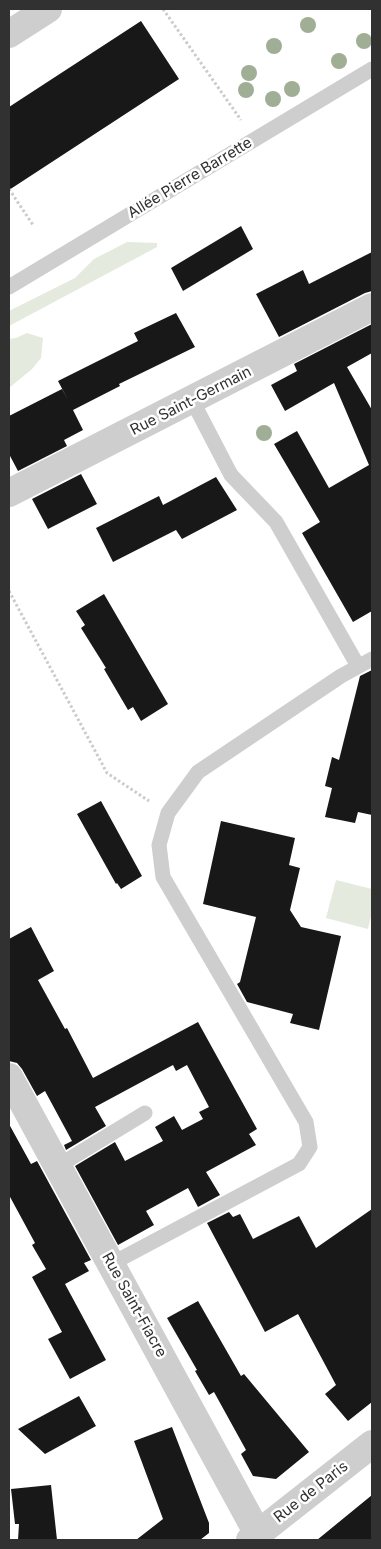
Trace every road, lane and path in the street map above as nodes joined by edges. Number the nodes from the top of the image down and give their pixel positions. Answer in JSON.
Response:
{"nodes":[{"id":1,"x":48,"y":9,"type":"edge"},
{"id":2,"x":163,"y":9,"type":"edge"},
{"id":3,"x":9,"y":34,"type":"edge"},
{"id":4,"x":372,"y":69,"type":"edge"},
{"id":5,"x":254,"y":140,"type":"junction"},
{"id":6,"x":9,"y":190,"type":"edge"},
{"id":7,"x":33,"y":226,"type":"dead end"},
{"id":8,"x":9,"y":286,"type":"edge"},
{"id":9,"x":372,"y":307,"type":"edge"},
{"id":10,"x":192,"y":400,"type":"junction"},
{"id":11,"x":9,"y":493,"type":"edge"},
{"id":12,"x":9,"y":591,"type":"edge"},
{"id":13,"x":372,"y":659,"type":"edge"},
{"id":14,"x":358,"y":666,"type":"junction"},
{"id":15,"x":168,"y":813,"type":"junction"},
{"id":16,"x":9,"y":1077,"type":"edge"},
{"id":17,"x":145,"y":1113,"type":"dead end"},
{"id":18,"x":58,"y":1166,"type":"junction"},
{"id":19,"x":111,"y":1264,"type":"junction"},
{"id":20,"x":372,"y":1444,"type":"edge"},
{"id":21,"x":254,"y":1537,"type":"edge"}],
"edges":[{"from":1,"to":3,"type":"street"},
{"from":2,"to":5,"type":"path"},
{"from":4,"to":5,"type":"lane","name":"Allée Pierre Barrette"},
{"from":5,"to":8,"type":"lane","name":"Allée Pierre Barrette"},
{"from":6,"to":7,"type":"path"},
{"from":9,"to":10,"type":"street","name":"Rue Saint-Germain"},
{"from":10,"to":11,"type":"street","name":"Rue Saint-Germain"},
{"from":10,"to":14,"type":"lane"},
{"from":12,"to":15,"type":"path"},
{"from":13,"to":14,"type":"lane"},
{"from":14,"to":15,"type":"lane"},
{"from":15,"to":19,"type":"lane"},
{"from":16,"to":18,"type":"street","name":"Rue Saint-Fiacre"},
{"from":17,"to":18,"type":"lane"},
{"from":18,"to":19,"type":"street","name":"Rue Saint-Fiacre"},
{"from":19,"to":21,"type":"street","name":"Rue Saint-Fiacre"},
{"from":20,"to":21,"type":"street","name":"Rue de Paris"}]}
